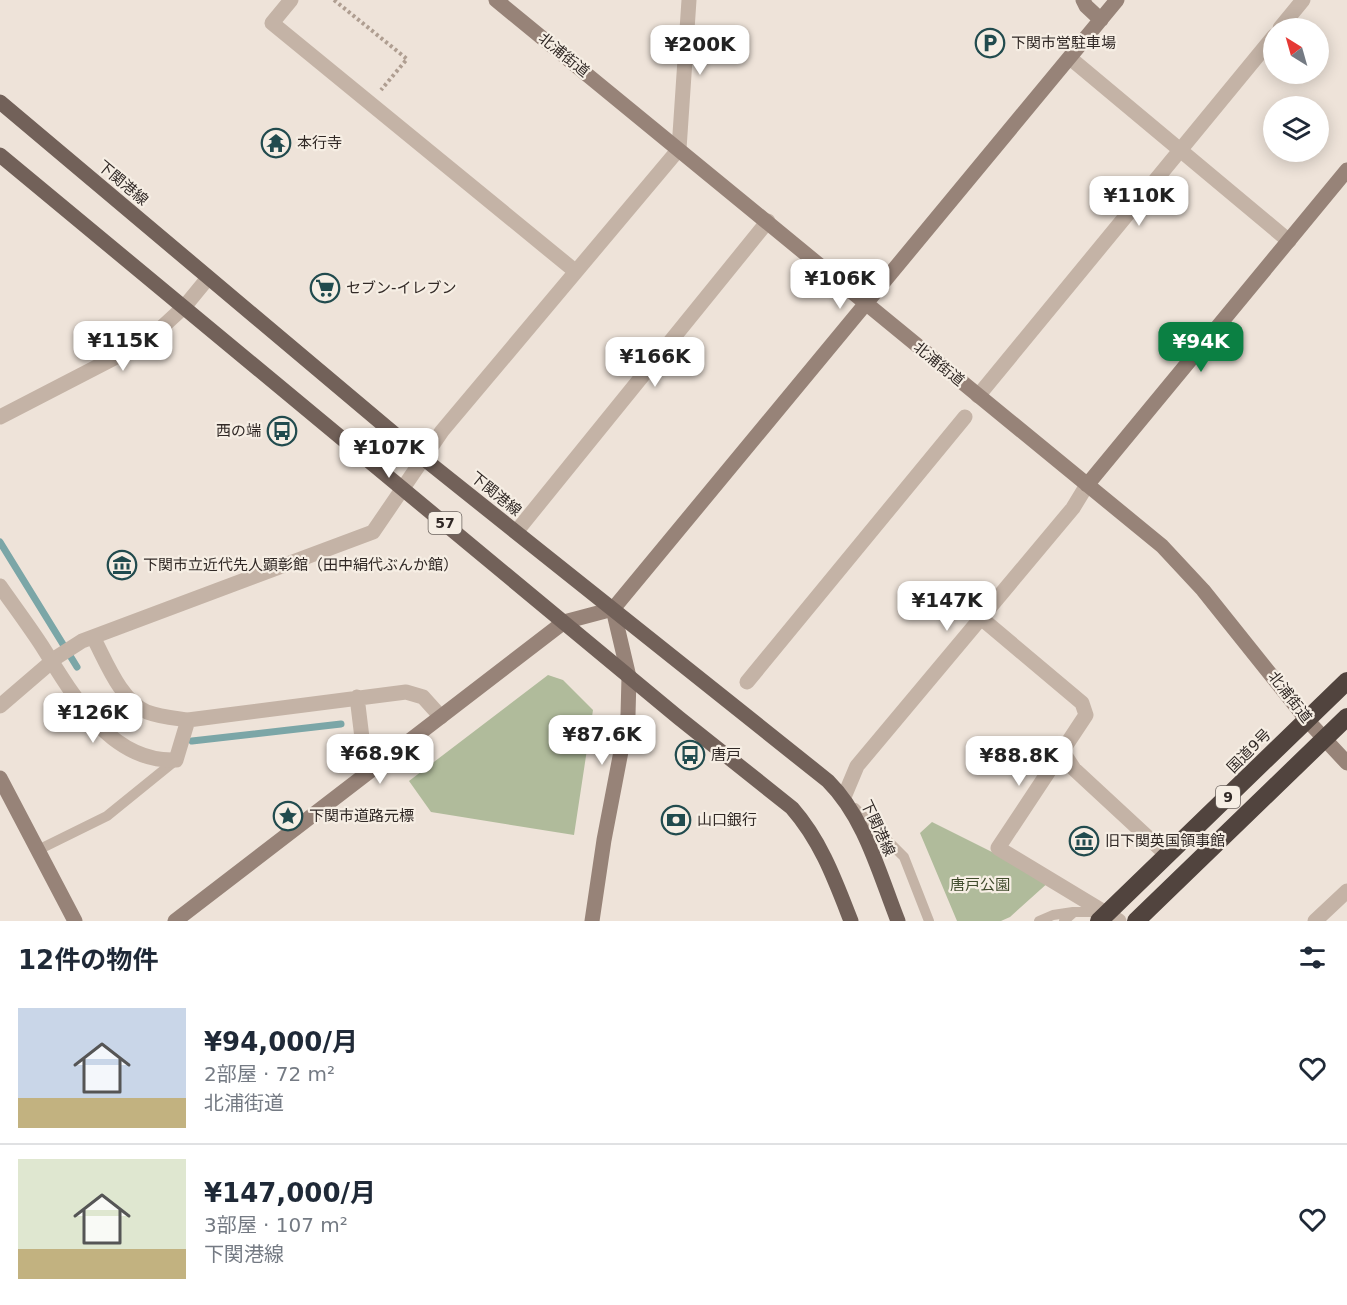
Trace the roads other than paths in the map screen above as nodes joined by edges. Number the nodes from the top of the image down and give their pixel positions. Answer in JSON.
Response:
{"nodes":[{"id":1,"x":291,"y":0,"type":"edge"},
{"id":2,"x":496,"y":0,"type":"edge"},
{"id":3,"x":689,"y":0,"type":"edge"},
{"id":4,"x":1083,"y":0,"type":"edge"},
{"id":5,"x":1118,"y":0,"type":"edge"},
{"id":6,"x":1303,"y":0,"type":"edge"},
{"id":7,"x":1288,"y":18,"type":"edge"},
{"id":8,"x":1101,"y":20,"type":"junction"},
{"id":9,"x":1263,"y":50,"type":"edge"},
{"id":10,"x":1070,"y":58,"type":"junction"},
{"id":11,"x":0,"y":102,"type":"edge"},
{"id":12,"x":679,"y":149,"type":"junction"},
{"id":13,"x":1181,"y":151,"type":"junction"},
{"id":14,"x":0,"y":155,"type":"edge"},
{"id":15,"x":1347,"y":170,"type":"edge"},
{"id":16,"x":768,"y":221,"type":"junction"},
{"id":17,"x":1289,"y":241,"type":"junction"},
{"id":18,"x":575,"y":271,"type":"junction"},
{"id":19,"x":208,"y":278,"type":"junction"},
{"id":20,"x":866,"y":304,"type":"junction"},
{"id":21,"x":185,"y":306,"type":"junction"},
{"id":22,"x":978,"y":396,"type":"junction"},
{"id":23,"x":0,"y":417,"type":"edge"},
{"id":24,"x":965,"y":417,"type":"dead end"},
{"id":25,"x":423,"y":458,"type":"junction"},
{"id":26,"x":1087,"y":485,"type":"junction"},
{"id":27,"x":402,"y":488,"type":"junction"},
{"id":28,"x":516,"y":532,"type":"junction"},
{"id":29,"x":0,"y":586,"type":"edge"},
{"id":30,"x":613,"y":609,"type":"junction"},
{"id":31,"x":981,"y":618,"type":"junction"},
{"id":32,"x":564,"y":622,"type":"junction"},
{"id":33,"x":88,"y":639,"type":"junction"},
{"id":34,"x":54,"y":660,"type":"junction"},
{"id":35,"x":630,"y":677,"type":"junction"},
{"id":36,"x":1347,"y":681,"type":"edge"},
{"id":37,"x":747,"y":682,"type":"dead end"},
{"id":38,"x":357,"y":698,"type":"junction"},
{"id":39,"x":0,"y":706,"type":"edge"},
{"id":40,"x":441,"y":717,"type":"junction"},
{"id":41,"x":1347,"y":717,"type":"edge"},
{"id":42,"x":188,"y":720,"type":"junction"},
{"id":43,"x":1307,"y":720,"type":"junction"},
{"id":44,"x":1324,"y":739,"type":"junction"},
{"id":45,"x":1063,"y":752,"type":"junction"},
{"id":46,"x":176,"y":760,"type":"junction"},
{"id":47,"x":1347,"y":763,"type":"edge"},
{"id":48,"x":377,"y":766,"type":"junction"},
{"id":49,"x":0,"y":778,"type":"edge"},
{"id":50,"x":844,"y":797,"type":"junction"},
{"id":51,"x":38,"y":850,"type":"junction"},
{"id":52,"x":1168,"y":856,"type":"junction"},
{"id":53,"x":1347,"y":891,"type":"edge"},
{"id":54,"x":1074,"y":912,"type":"junction"},
{"id":55,"x":1109,"y":918,"type":"edge"},
{"id":56,"x":75,"y":921,"type":"edge"},
{"id":57,"x":175,"y":921,"type":"edge"},
{"id":58,"x":592,"y":921,"type":"edge"},
{"id":59,"x":851,"y":921,"type":"edge"},
{"id":60,"x":898,"y":921,"type":"edge"},
{"id":61,"x":929,"y":921,"type":"edge"},
{"id":62,"x":1039,"y":921,"type":"edge"},
{"id":63,"x":1064,"y":921,"type":"edge"},
{"id":64,"x":1136,"y":921,"type":"edge"},
{"id":65,"x":1315,"y":921,"type":"edge"}],
"edges":[{"from":1,"to":18,"type":"street"},
{"from":2,"to":12,"type":"street","name":"北浦街道"},
{"from":3,"to":12,"type":"street"},
{"from":4,"to":8,"type":"street"},
{"from":5,"to":8,"type":"street"},
{"from":6,"to":7,"type":"street"},
{"from":8,"to":10,"type":"street"},
{"from":9,"to":13,"type":"street"},
{"from":10,"to":13,"type":"street"},
{"from":10,"to":20,"type":"street"},
{"from":11,"to":19,"type":"main road","name":"下関港線","number":"57"},
{"from":12,"to":16,"type":"street","name":"北浦街道"},
{"from":12,"to":18,"type":"street"},
{"from":13,"to":17,"type":"street"},
{"from":13,"to":22,"type":"street"},
{"from":14,"to":21,"type":"main road","number":"57"},
{"from":15,"to":17,"type":"street"},
{"from":16,"to":20,"type":"street","name":"北浦街道"},
{"from":16,"to":28,"type":"street"},
{"from":17,"to":26,"type":"street"},
{"from":18,"to":25,"type":"street"},
{"from":19,"to":21,"type":"street"},
{"from":19,"to":25,"type":"main road","name":"下関港線","number":"57"},
{"from":20,"to":22,"type":"street","name":"北浦街道"},
{"from":20,"to":30,"type":"street"},
{"from":21,"to":23,"type":"street"},
{"from":21,"to":27,"type":"main road","number":"57"},
{"from":22,"to":26,"type":"street","name":"北浦街道"},
{"from":24,"to":37,"type":"street"},
{"from":25,"to":27,"type":"street"},
{"from":25,"to":28,"type":"main road","name":"下関港線","number":"57"},
{"from":26,"to":31,"type":"street"},
{"from":26,"to":43,"type":"street","name":"北浦街道"},
{"from":27,"to":32,"type":"main road","number":"57"},
{"from":27,"to":33,"type":"street"},
{"from":28,"to":30,"type":"main road","name":"下関港線","number":"57"},
{"from":29,"to":34,"type":"street"},
{"from":30,"to":32,"type":"street"},
{"from":30,"to":35,"type":"street"},
{"from":30,"to":50,"type":"main road","name":"下関港線","number":"57"},
{"from":31,"to":45,"type":"street"},
{"from":31,"to":50,"type":"street"},
{"from":32,"to":35,"type":"main road","number":"57"},
{"from":32,"to":40,"type":"street"},
{"from":33,"to":34,"type":"street"},
{"from":33,"to":42,"type":"street"},
{"from":34,"to":39,"type":"street"},
{"from":34,"to":46,"type":"street"},
{"from":35,"to":58,"type":"street"},
{"from":35,"to":59,"type":"main road","number":"57"},
{"from":36,"to":43,"type":"highway","name":"国道9号","number":"9"},
{"from":38,"to":40,"type":"street"},
{"from":38,"to":42,"type":"street"},
{"from":38,"to":48,"type":"street"},
{"from":40,"to":48,"type":"street"},
{"from":41,"to":44,"type":"highway","number":"9"},
{"from":42,"to":46,"type":"street"},
{"from":43,"to":44,"type":"street","name":"北浦街道"},
{"from":43,"to":52,"type":"highway","name":"国道9号","number":"9"},
{"from":44,"to":47,"type":"street","name":"北浦街道"},
{"from":44,"to":64,"type":"highway","number":"9"},
{"from":45,"to":52,"type":"street"},
{"from":45,"to":55,"type":"street"},
{"from":46,"to":51,"type":"lane"},
{"from":48,"to":57,"type":"street"},
{"from":49,"to":51,"type":"street"},
{"from":50,"to":60,"type":"main road","name":"下関港線","number":"57"},
{"from":50,"to":61,"type":"lane"},
{"from":51,"to":56,"type":"street"},
{"from":52,"to":55,"type":"highway","name":"国道9号","number":"9"},
{"from":53,"to":65,"type":"street"},
{"from":54,"to":55,"type":"lane"},
{"from":54,"to":62,"type":"lane"},
{"from":54,"to":63,"type":"lane"}]}
